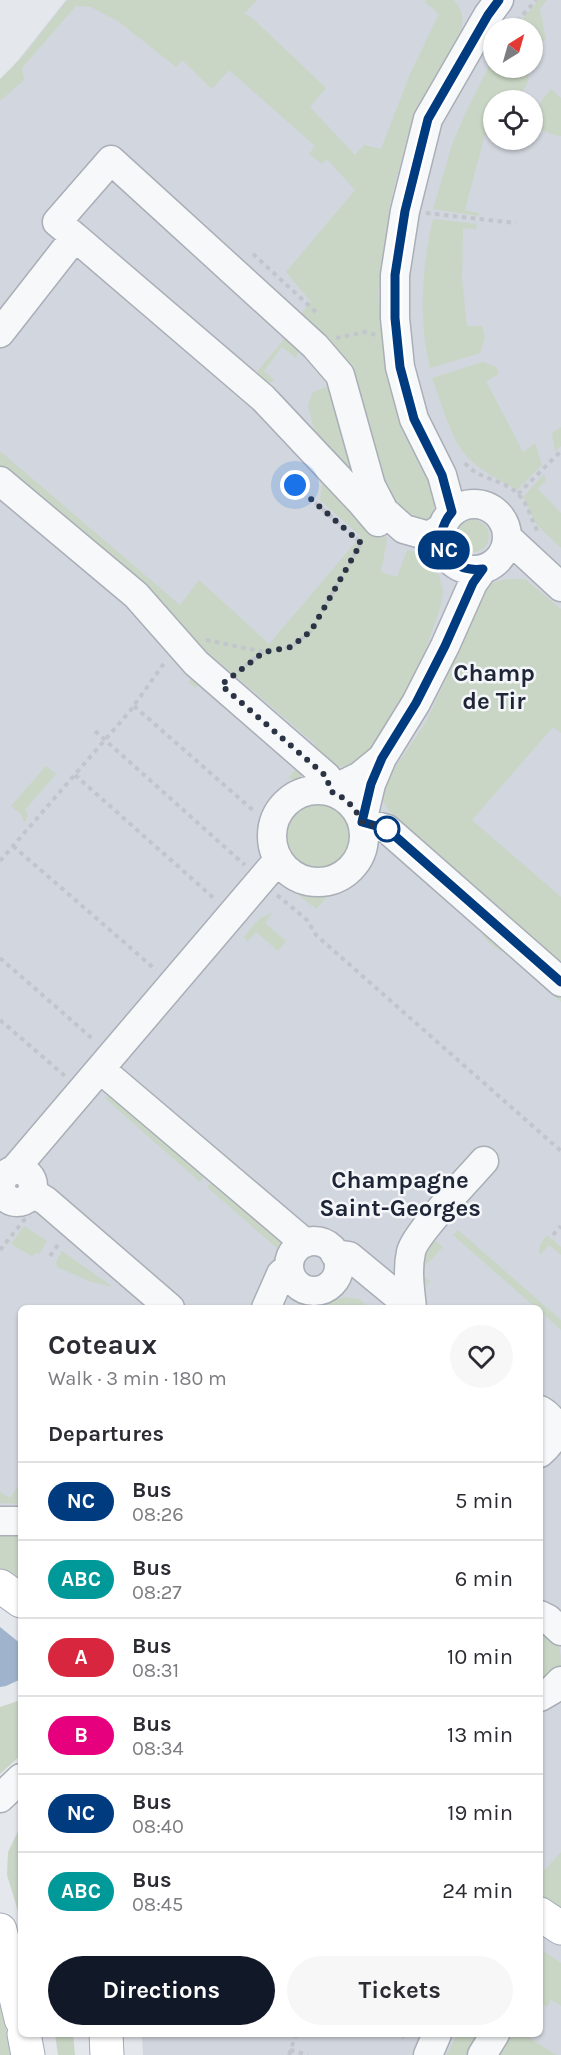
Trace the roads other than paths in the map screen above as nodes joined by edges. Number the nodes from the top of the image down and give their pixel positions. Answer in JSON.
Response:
{"nodes":[{"id":1,"x":493,"y":11,"type":"edge"},
{"id":2,"x":75,"y":237,"type":"junction"},
{"id":3,"x":0,"y":333,"type":"edge"},
{"id":4,"x":0,"y":481,"type":"edge"},
{"id":5,"x":450,"y":529,"type":"junction"},
{"id":6,"x":496,"y":556,"type":"junction"},
{"id":7,"x":557,"y":583,"type":"edge"},
{"id":8,"x":455,"y":621,"type":"junction"},
{"id":9,"x":382,"y":758,"type":"junction"},
{"id":10,"x":330,"y":791,"type":"junction"},
{"id":11,"x":362,"y":822,"type":"junction"},
{"id":12,"x":274,"y":875,"type":"junction"},
{"id":13,"x":561,"y":982,"type":"edge"},
{"id":14,"x":112,"y":1078,"type":"junction"},
{"id":15,"x":484,"y":1161,"type":"dead end"},
{"id":16,"x":21,"y":1195,"type":"edge"},
{"id":17,"x":304,"y":1243,"type":"junction"},
{"id":18,"x":335,"y":1254,"type":"junction"},
{"id":19,"x":289,"y":1267,"type":"junction"},
{"id":20,"x":317,"y":1294,"type":"edge"},
{"id":21,"x":167,"y":1305,"type":"edge"},
{"id":22,"x":267,"y":1305,"type":"edge"},
{"id":23,"x":384,"y":1305,"type":"edge"},
{"id":24,"x":408,"y":1305,"type":"edge"},
{"id":25,"x":412,"y":1305,"type":"edge"},
{"id":26,"x":551,"y":1413,"type":"edge"},
{"id":27,"x":549,"y":1456,"type":"edge"},
{"id":28,"x":0,"y":1521,"type":"edge"},
{"id":29,"x":18,"y":1521,"type":"edge"},
{"id":30,"x":0,"y":1586,"type":"edge"},
{"id":31,"x":18,"y":1599,"type":"edge"},
{"id":32,"x":543,"y":1616,"type":"edge"},
{"id":33,"x":561,"y":1631,"type":"edge"},
{"id":34,"x":561,"y":1681,"type":"edge"},
{"id":35,"x":543,"y":1695,"type":"edge"},
{"id":36,"x":18,"y":1781,"type":"edge"},
{"id":37,"x":0,"y":1798,"type":"edge"},
{"id":38,"x":543,"y":1916,"type":"edge"},
{"id":39,"x":561,"y":1928,"type":"edge"},
{"id":40,"x":0,"y":1930,"type":"edge"},
{"id":41,"x":543,"y":1930,"type":"edge"},
{"id":42,"x":543,"y":1940,"type":"edge"},
{"id":43,"x":561,"y":1941,"type":"edge"},
{"id":44,"x":561,"y":1952,"type":"edge"},
{"id":45,"x":18,"y":2006,"type":"edge"},
{"id":46,"x":25,"y":2037,"type":"edge"},
{"id":47,"x":106,"y":2037,"type":"edge"},
{"id":48,"x":436,"y":2037,"type":"edge"},
{"id":49,"x":493,"y":2037,"type":"edge"},
{"id":50,"x":28,"y":2055,"type":"edge"},
{"id":51,"x":107,"y":2055,"type":"edge"},
{"id":52,"x":428,"y":2055,"type":"edge"},
{"id":53,"x":482,"y":2055,"type":"edge"}],
"edges":[{"from":1,"to":5,"type":"street"},
{"from":2,"to":3,"type":"street"},
{"from":2,"to":5,"type":"street"},
{"from":2,"to":5,"type":"street"},
{"from":4,"to":10,"type":"street"},
{"from":5,"to":6,"type":"street"},
{"from":5,"to":6,"type":"street"},
{"from":5,"to":8,"type":"street"},
{"from":6,"to":7,"type":"street"},
{"from":6,"to":8,"type":"street"},
{"from":8,"to":9,"type":"street"},
{"from":9,"to":10,"type":"street"},
{"from":9,"to":11,"type":"street"},
{"from":10,"to":11,"type":"street"},
{"from":10,"to":12,"type":"street"},
{"from":11,"to":12,"type":"street"},
{"from":11,"to":13,"type":"street"},
{"from":12,"to":14,"type":"street"},
{"from":12,"to":16,"type":"street"},
{"from":14,"to":16,"type":"street"},
{"from":14,"to":17,"type":"street"},
{"from":15,"to":25,"type":"street"},
{"from":16,"to":21,"type":"street"},
{"from":17,"to":18,"type":"street"},
{"from":17,"to":19,"type":"street"},
{"from":18,"to":20,"type":"street"},
{"from":18,"to":24,"type":"street"},
{"from":19,"to":20,"type":"street"},
{"from":19,"to":22,"type":"street"},
{"from":20,"to":23,"type":"street"},
{"from":26,"to":27,"type":"street"},
{"from":28,"to":29,"type":"street"},
{"from":30,"to":31,"type":"main road"},
{"from":32,"to":33,"type":"street"},
{"from":34,"to":35,"type":"street"},
{"from":36,"to":37,"type":"street"},
{"from":38,"to":39,"type":"main road"},
{"from":40,"to":45,"type":"main road"},
{"from":41,"to":43,"type":"main road"},
{"from":42,"to":44,"type":"main road"},
{"from":46,"to":50,"type":"main road"},
{"from":47,"to":51,"type":"main road"},
{"from":48,"to":52,"type":"street"},
{"from":49,"to":53,"type":"street"}]}
